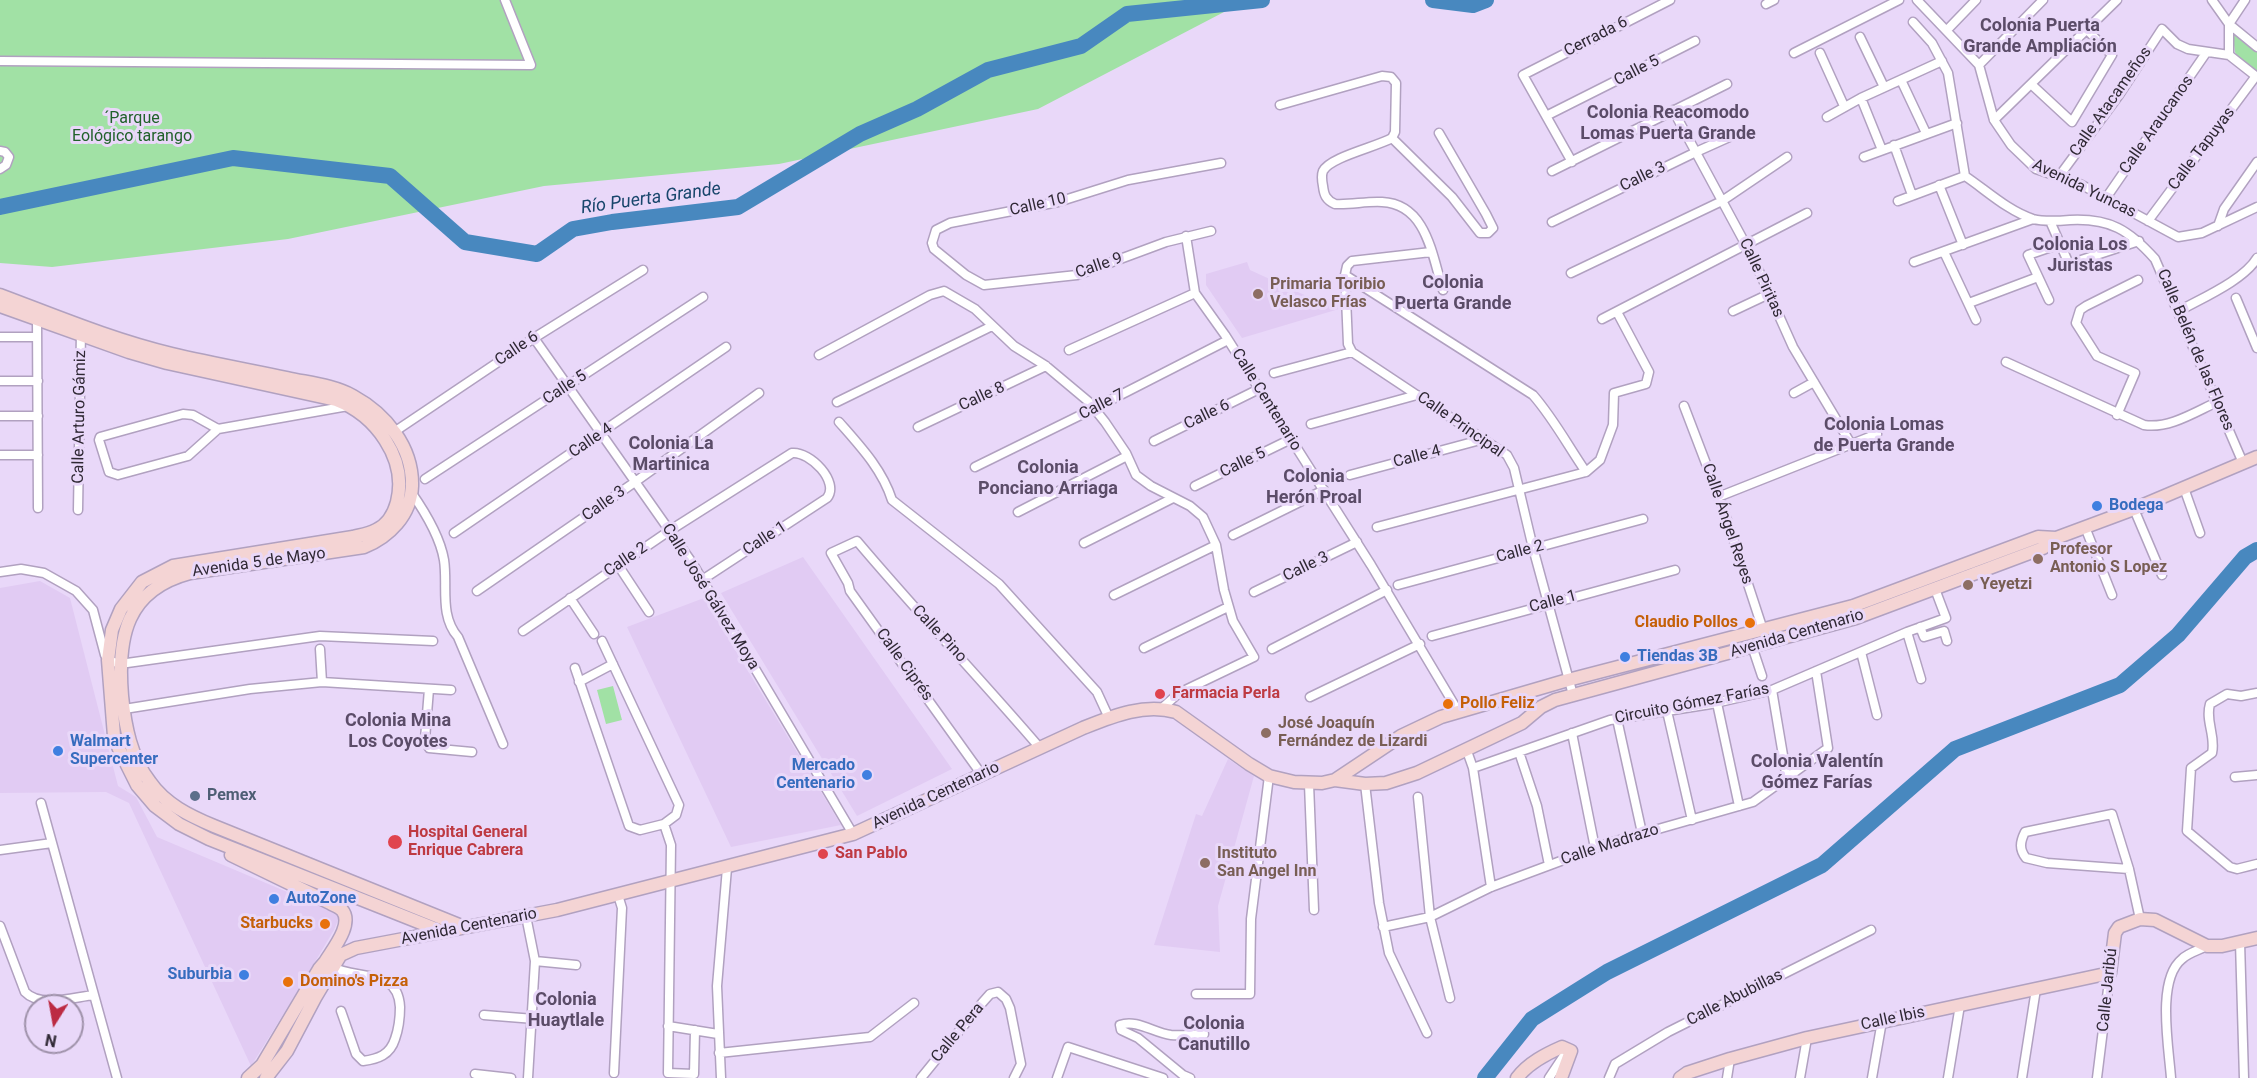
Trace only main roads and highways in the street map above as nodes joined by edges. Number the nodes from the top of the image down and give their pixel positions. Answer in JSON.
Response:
{"nodes":[{"id":1,"x":0,"y":295,"type":"edge"},
{"id":2,"x":0,"y":306,"type":"edge"},
{"id":3,"x":81,"y":329,"type":"junction"},
{"id":4,"x":2257,"y":456,"type":"edge"},
{"id":5,"x":2055,"y":538,"type":"junction"},
{"id":6,"x":269,"y":556,"type":"junction"},
{"id":7,"x":1536,"y":691,"type":"junction"},
{"id":8,"x":1541,"y":707,"type":"junction"},
{"id":9,"x":1335,"y":780,"type":"junction"},
{"id":10,"x":150,"y":793,"type":"junction"},
{"id":11,"x":209,"y":839,"type":"junction"},
{"id":12,"x":465,"y":928,"type":"junction"},
{"id":13,"x":442,"y":932,"type":"junction"},
{"id":14,"x":2257,"y":938,"type":"edge"},
{"id":15,"x":329,"y":965,"type":"junction"},
{"id":16,"x":2110,"y":973,"type":"joint"},
{"id":17,"x":248,"y":1078,"type":"edge"},
{"id":18,"x":266,"y":1078,"type":"edge"},
{"id":19,"x":1517,"y":1078,"type":"edge"},
{"id":20,"x":1561,"y":1078,"type":"edge"},
{"id":21,"x":1680,"y":1078,"type":"edge"}],
"edges":[{"from":1,"to":3,"type":"main road","name":"Avenida 5 de Mayo"},
{"from":2,"to":3,"type":"main road","name":"Avenida 5 de Mayo"},
{"from":3,"to":6,"type":"main road","name":"Avenida 5 de Mayo"},
{"from":3,"to":6,"type":"main road","name":"Avenida 5 de Mayo"},
{"from":4,"to":5,"type":"main road","name":"Avenida Centenario"},
{"from":5,"to":7,"type":"main road","name":"Avenida Centenario"},
{"from":5,"to":8,"type":"main road","name":"Avenida Centenario"},
{"from":6,"to":10,"type":"main road","name":"Avenida 5 de Mayo"},
{"from":7,"to":8,"type":"main road"},
{"from":7,"to":9,"type":"main road","name":"Avenida Centenario"},
{"from":8,"to":9,"type":"main road","name":"Avenida Centenario"},
{"from":9,"to":12,"type":"main road","name":"Avenida Centenario"},
{"from":10,"to":11,"type":"main road","name":"Avenida 5 de Mayo"},
{"from":10,"to":12,"type":"main road","name":"Avenida 5 de Mayo"},
{"from":11,"to":13,"type":"main road","name":"Avenida 5 de Mayo"},
{"from":11,"to":15,"type":"main road"},
{"from":12,"to":13,"type":"main road","name":"Avenida Centenario"},
{"from":13,"to":15,"type":"main road","name":"Avenida Centenario"},
{"from":14,"to":16,"type":"main road","name":"Calle Jaribú"},
{"from":15,"to":17,"type":"main road","name":"Avenida Centenario"},
{"from":15,"to":18,"type":"main road","name":"Avenida Centenario"},
{"from":16,"to":21,"type":"main road","name":"Calle Ibis"},
{"from":19,"to":20,"type":"main road"}]}
